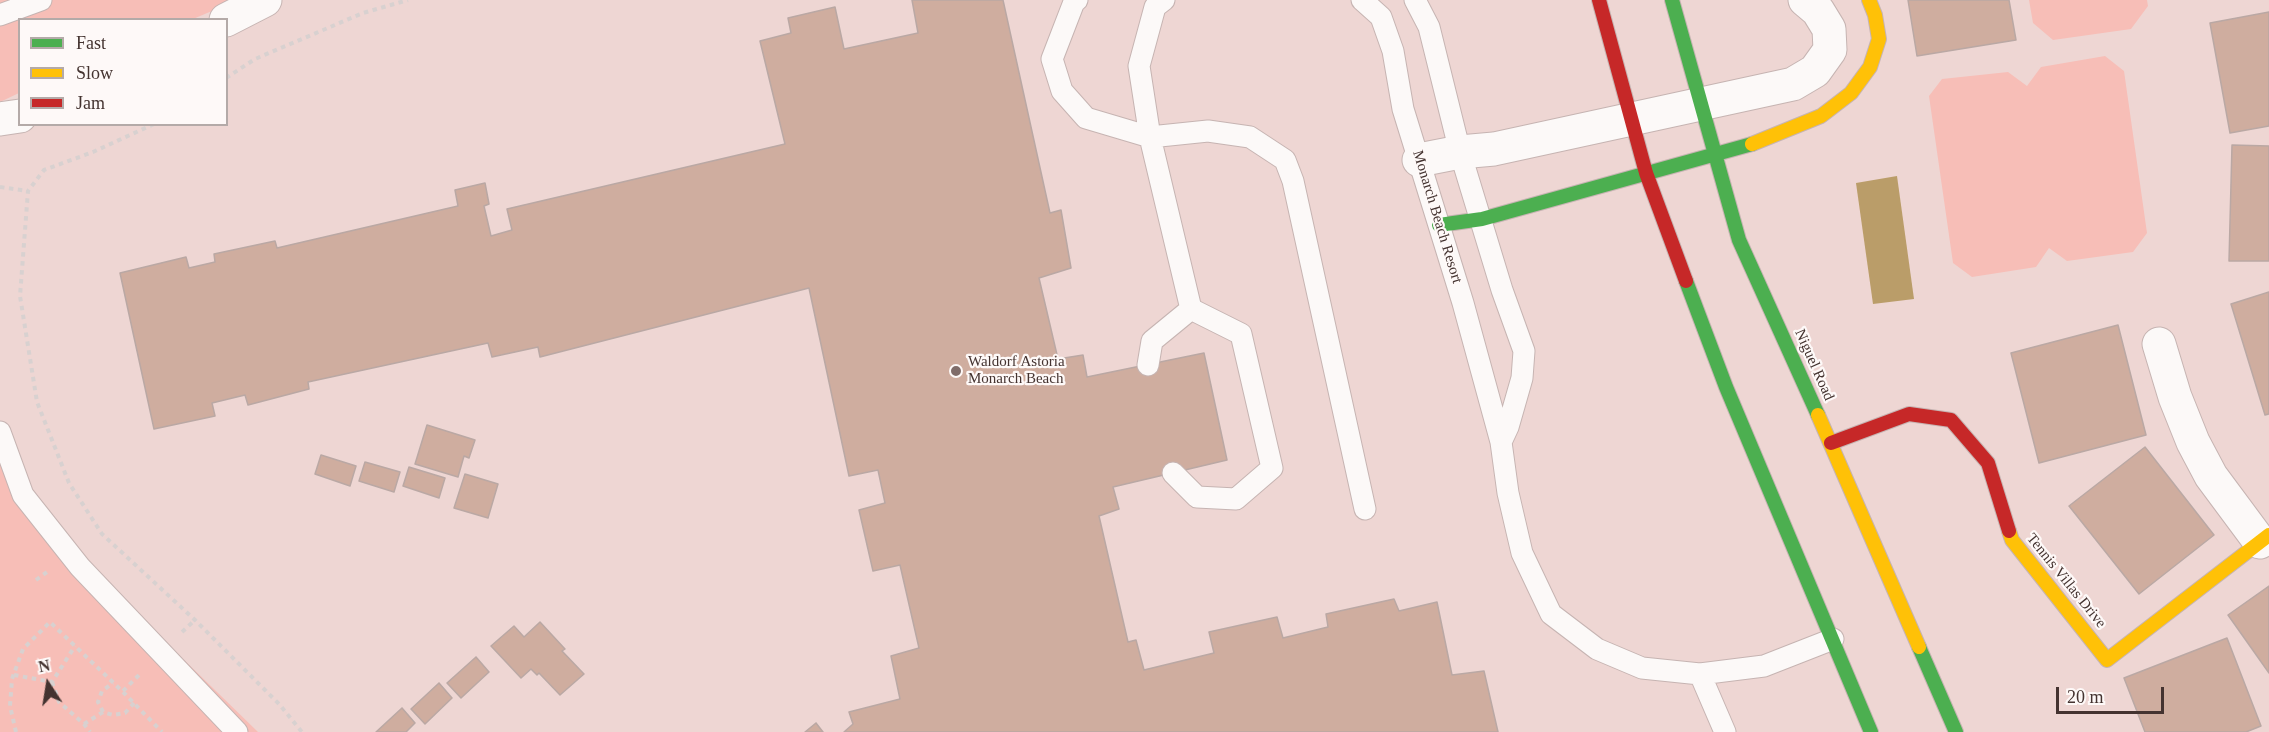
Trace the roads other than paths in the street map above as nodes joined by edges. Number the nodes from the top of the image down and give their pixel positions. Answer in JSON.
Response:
{"nodes":[{"id":1,"x":41,"y":0,"type":"edge"},
{"id":2,"x":265,"y":0,"type":"edge"},
{"id":3,"x":1077,"y":0,"type":"edge"},
{"id":4,"x":1164,"y":0,"type":"edge"},
{"id":5,"x":1364,"y":0,"type":"edge"},
{"id":6,"x":1415,"y":0,"type":"edge"},
{"id":7,"x":1599,"y":0,"type":"edge"},
{"id":8,"x":1672,"y":0,"type":"edge"},
{"id":9,"x":1805,"y":0,"type":"edge"},
{"id":10,"x":1869,"y":0,"type":"edge"},
{"id":11,"x":0,"y":15,"type":"edge"},
{"id":12,"x":228,"y":19,"type":"edge"},
{"id":13,"x":1699,"y":103,"type":"junction"},
{"id":14,"x":18,"y":116,"type":"edge"},
{"id":15,"x":0,"y":119,"type":"edge"},
{"id":16,"x":1630,"y":120,"type":"junction"},
{"id":17,"x":1150,"y":137,"type":"junction"},
{"id":18,"x":1460,"y":152,"type":"junction"},
{"id":19,"x":1714,"y":154,"type":"junction"},
{"id":20,"x":1419,"y":160,"type":"junction"},
{"id":21,"x":1646,"y":173,"type":"junction"},
{"id":22,"x":1482,"y":219,"type":"junction"},
{"id":23,"x":1439,"y":225,"type":"junction"},
{"id":24,"x":1191,"y":309,"type":"junction"},
{"id":25,"x":2159,"y":344,"type":"dead end"},
{"id":26,"x":1148,"y":365,"type":"dead end"},
{"id":27,"x":0,"y":432,"type":"edge"},
{"id":28,"x":1501,"y":442,"type":"junction"},
{"id":29,"x":1831,"y":443,"type":"junction"},
{"id":30,"x":1173,"y":473,"type":"dead end"},
{"id":31,"x":1365,"y":508,"type":"dead end"},
{"id":32,"x":2264,"y":538,"type":"edge"},
{"id":33,"x":1833,"y":639,"type":"junction"},
{"id":34,"x":1700,"y":674,"type":"junction"},
{"id":35,"x":237,"y":732,"type":"edge"},
{"id":36,"x":1725,"y":732,"type":"edge"},
{"id":37,"x":1872,"y":732,"type":"edge"},
{"id":38,"x":1956,"y":732,"type":"edge"}],
"edges":[{"from":1,"to":11,"type":"lane"},
{"from":2,"to":12,"type":"street"},
{"from":3,"to":17,"type":"lane"},
{"from":4,"to":17,"type":"lane"},
{"from":5,"to":20,"type":"lane","name":"Monarch Beach Resort"},
{"from":6,"to":18,"type":"lane","name":"Monarch Beach Resort"},
{"from":7,"to":16,"type":"main road"},
{"from":8,"to":13,"type":"main road","name":"Niguel Road"},
{"from":9,"to":13,"type":"street"},
{"from":10,"to":19,"type":"main road"},
{"from":13,"to":16,"type":"street"},
{"from":13,"to":19,"type":"main road","name":"Niguel Road"},
{"from":14,"to":15,"type":"street"},
{"from":16,"to":18,"type":"street"},
{"from":16,"to":21,"type":"main road"},
{"from":17,"to":24,"type":"lane"},
{"from":17,"to":31,"type":"lane"},
{"from":18,"to":20,"type":"street"},
{"from":18,"to":22,"type":"lane","name":"Monarch Beach Resort"},
{"from":19,"to":21,"type":"main road"},
{"from":19,"to":29,"type":"main road","name":"Niguel Road"},
{"from":20,"to":23,"type":"lane","name":"Monarch Beach Resort"},
{"from":21,"to":22,"type":"main road"},
{"from":21,"to":33,"type":"main road"},
{"from":22,"to":23,"type":"main road"},
{"from":22,"to":28,"type":"lane","name":"Monarch Beach Resort"},
{"from":23,"to":28,"type":"lane","name":"Monarch Beach Resort"},
{"from":24,"to":26,"type":"lane"},
{"from":24,"to":30,"type":"lane"},
{"from":25,"to":32,"type":"street"},
{"from":27,"to":35,"type":"lane"},
{"from":28,"to":34,"type":"lane","name":"Monarch Beach Resort"},
{"from":29,"to":32,"type":"main road","name":"Tennis Villas Drive"},
{"from":29,"to":38,"type":"main road","name":"Niguel Road"},
{"from":33,"to":34,"type":"lane","name":"Monarch Beach Resort"},
{"from":33,"to":37,"type":"main road"},
{"from":34,"to":36,"type":"lane"}]}
